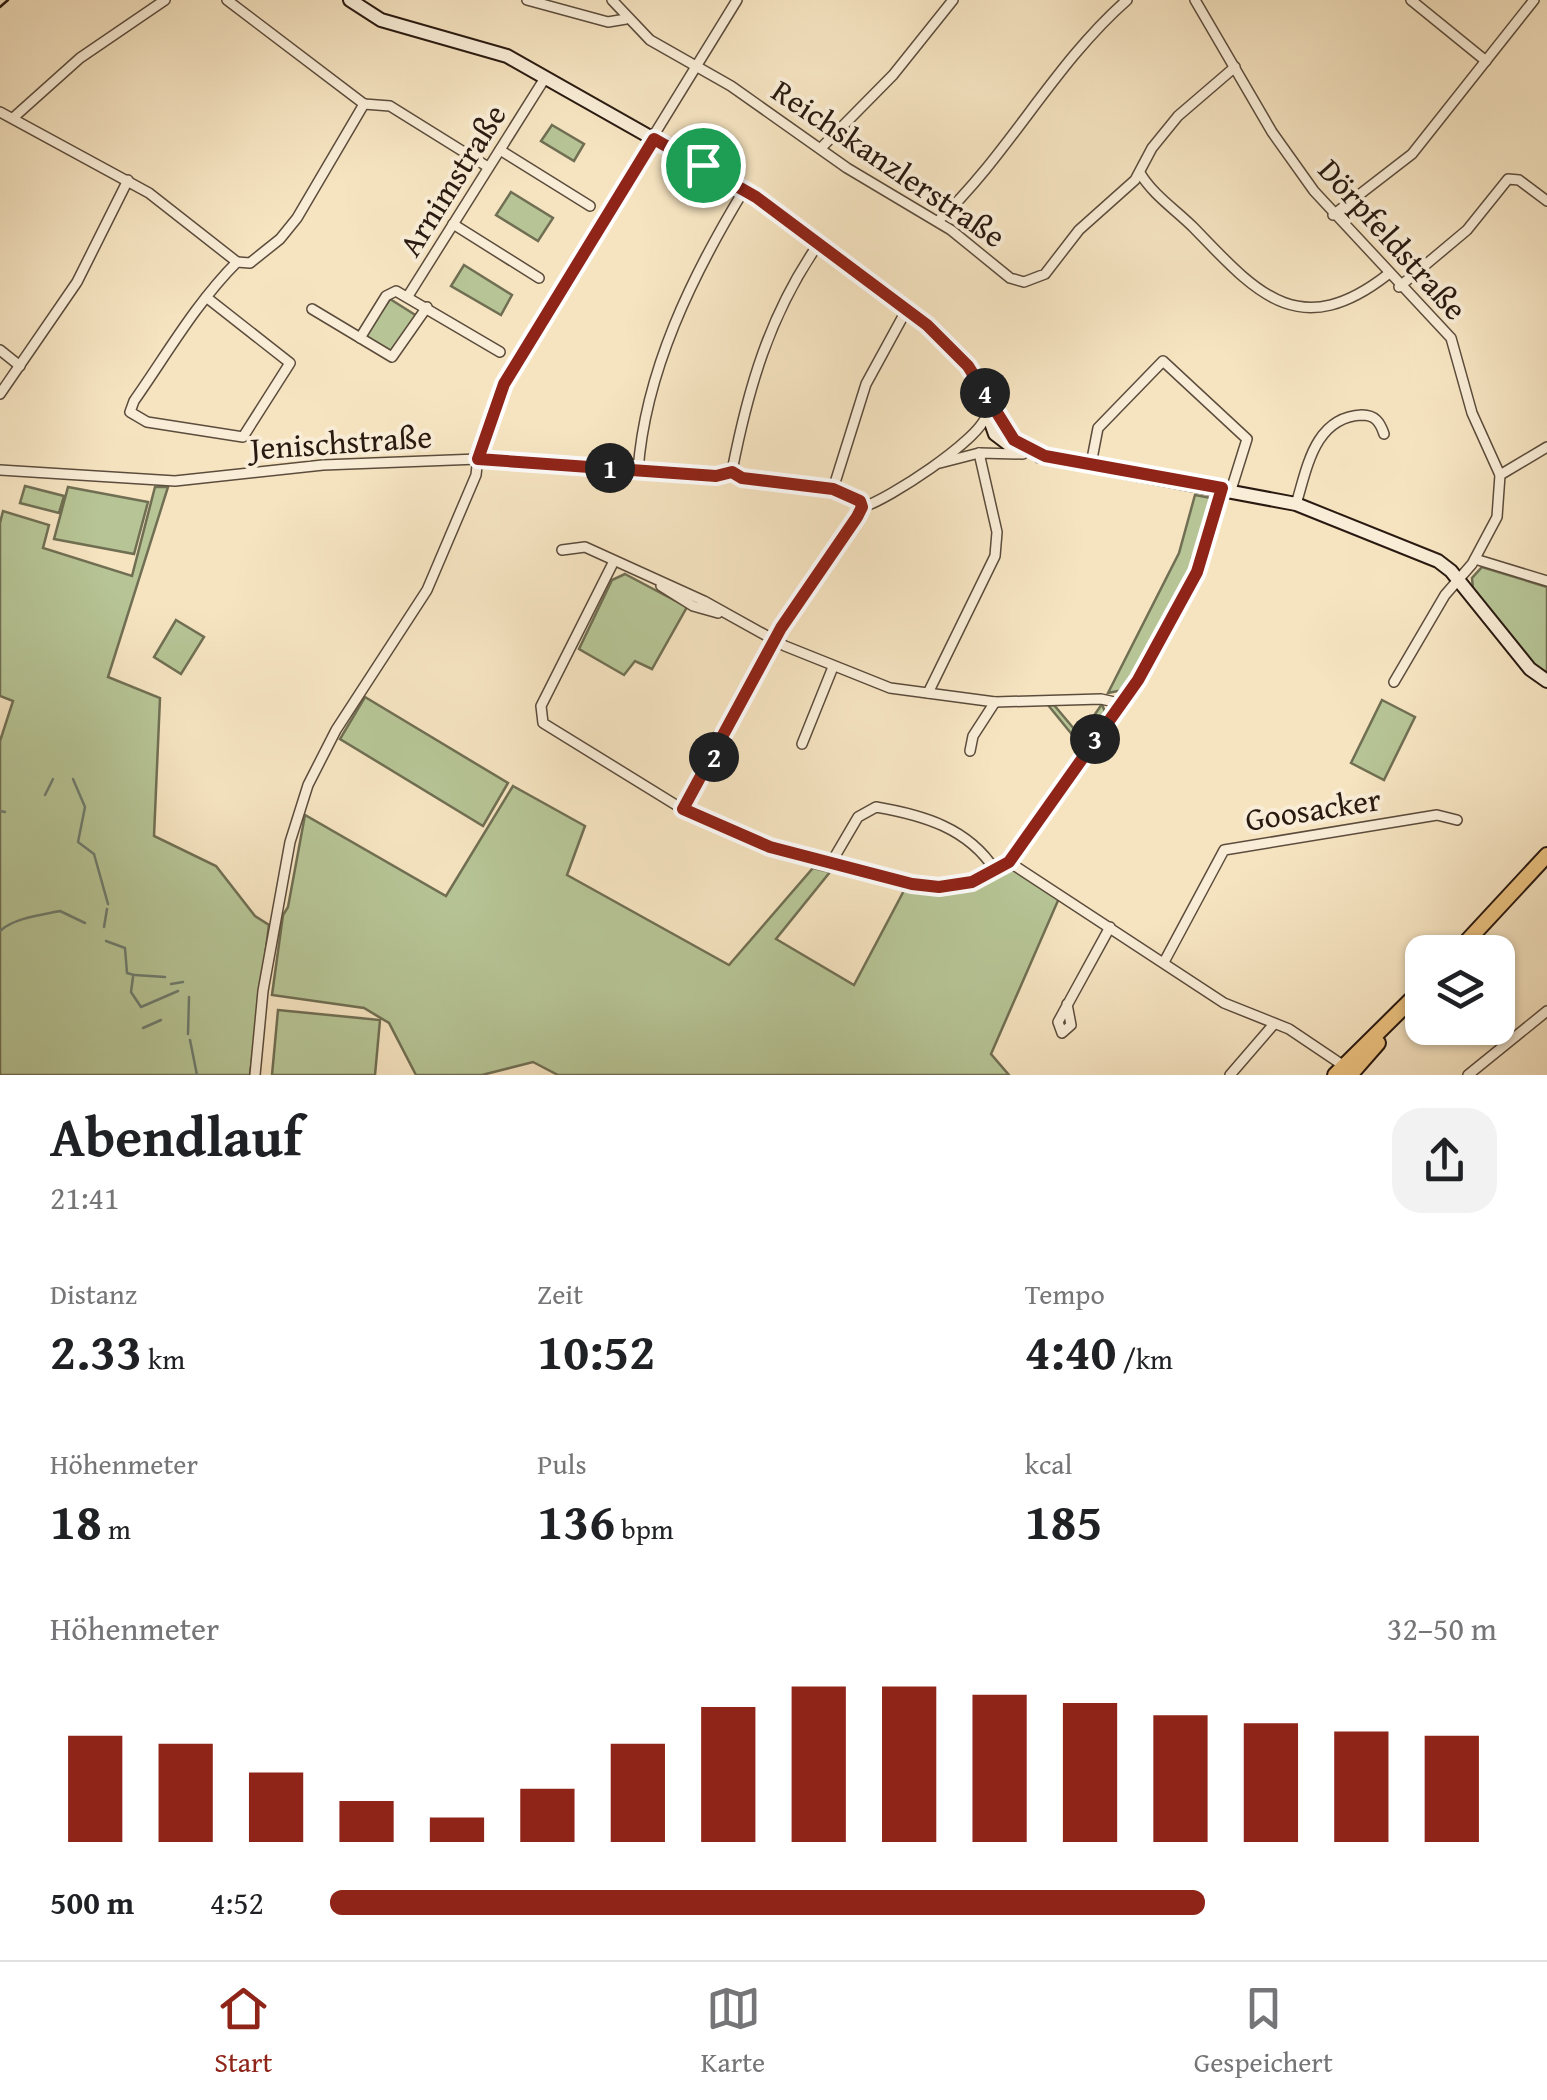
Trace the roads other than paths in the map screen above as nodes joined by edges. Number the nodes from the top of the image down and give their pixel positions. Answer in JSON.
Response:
{"nodes":[{"id":1,"x":166,"y":0,"type":"edge"},
{"id":2,"x":226,"y":0,"type":"edge"},
{"id":3,"x":350,"y":0,"type":"edge"},
{"id":4,"x":527,"y":0,"type":"edge"},
{"id":5,"x":612,"y":0,"type":"edge"},
{"id":6,"x":738,"y":0,"type":"edge"},
{"id":7,"x":953,"y":0,"type":"edge"},
{"id":8,"x":1127,"y":0,"type":"edge"},
{"id":9,"x":1196,"y":0,"type":"edge"},
{"id":10,"x":1411,"y":0,"type":"edge"},
{"id":11,"x":1534,"y":0,"type":"edge"},
{"id":12,"x":626,"y":19,"type":"junction"},
{"id":13,"x":1486,"y":62,"type":"junction"},
{"id":14,"x":696,"y":66,"type":"junction"},
{"id":15,"x":1236,"y":66,"type":"junction"},
{"id":16,"x":545,"y":78,"type":"junction"},
{"id":17,"x":364,"y":104,"type":"junction"},
{"id":18,"x":0,"y":112,"type":"edge"},
{"id":19,"x":13,"y":118,"type":"junction"},
{"id":20,"x":654,"y":139,"type":"junction"},
{"id":21,"x":821,"y":148,"type":"junction"},
{"id":22,"x":500,"y":150,"type":"junction"},
{"id":23,"x":488,"y":167,"type":"junction"},
{"id":24,"x":1140,"y":173,"type":"junction"},
{"id":25,"x":128,"y":180,"type":"junction"},
{"id":26,"x":1127,"y":188,"type":"junction"},
{"id":27,"x":744,"y":190,"type":"junction"},
{"id":28,"x":1153,"y":190,"type":"junction"},
{"id":29,"x":1545,"y":195,"type":"edge"},
{"id":30,"x":590,"y":206,"type":"dead end"},
{"id":31,"x":1333,"y":215,"type":"junction"},
{"id":32,"x":938,"y":221,"type":"junction"},
{"id":33,"x":453,"y":224,"type":"junction"},
{"id":34,"x":817,"y":246,"type":"junction"},
{"id":35,"x":237,"y":262,"type":"junction"},
{"id":36,"x":1387,"y":275,"type":"junction"},
{"id":37,"x":539,"y":278,"type":"dead end"},
{"id":38,"x":1399,"y":286,"type":"junction"},
{"id":39,"x":408,"y":296,"type":"junction"},
{"id":40,"x":206,"y":297,"type":"junction"},
{"id":41,"x":427,"y":307,"type":"junction"},
{"id":42,"x":312,"y":309,"type":"dead end"},
{"id":43,"x":906,"y":309,"type":"junction"},
{"id":44,"x":360,"y":338,"type":"junction"},
{"id":45,"x":0,"y":350,"type":"edge"},
{"id":46,"x":500,"y":352,"type":"dead end"},
{"id":47,"x":20,"y":366,"type":"junction"},
{"id":48,"x":0,"y":394,"type":"edge"},
{"id":49,"x":997,"y":429,"type":"junction"},
{"id":50,"x":976,"y":433,"type":"junction"},
{"id":51,"x":1384,"y":434,"type":"dead end"},
{"id":52,"x":1547,"y":447,"type":"edge"},
{"id":53,"x":980,"y":453,"type":"junction"},
{"id":54,"x":1023,"y":454,"type":"junction"},
{"id":55,"x":1045,"y":456,"type":"junction"},
{"id":56,"x":478,"y":459,"type":"junction"},
{"id":57,"x":1090,"y":464,"type":"junction"},
{"id":58,"x":933,"y":466,"type":"junction"},
{"id":59,"x":0,"y":470,"type":"edge"},
{"id":60,"x":638,"y":470,"type":"junction"},
{"id":61,"x":732,"y":472,"type":"junction"},
{"id":62,"x":1500,"y":475,"type":"junction"},
{"id":63,"x":833,"y":489,"type":"junction"},
{"id":64,"x":1227,"y":489,"type":"junction"},
{"id":65,"x":861,"y":504,"type":"junction"},
{"id":66,"x":1296,"y":504,"type":"junction"},
{"id":67,"x":562,"y":550,"type":"dead end"},
{"id":68,"x":1475,"y":560,"type":"junction"},
{"id":69,"x":614,"y":561,"type":"junction"},
{"id":70,"x":1459,"y":580,"type":"junction"},
{"id":71,"x":1547,"y":581,"type":"edge"},
{"id":72,"x":774,"y":640,"type":"junction"},
{"id":73,"x":834,"y":666,"type":"junction"},
{"id":74,"x":1547,"y":680,"type":"edge"},
{"id":75,"x":1394,"y":682,"type":"dead end"},
{"id":76,"x":928,"y":693,"type":"junction"},
{"id":77,"x":995,"y":702,"type":"junction"},
{"id":78,"x":1119,"y":703,"type":"junction"},
{"id":79,"x":802,"y":744,"type":"dead end"},
{"id":80,"x":970,"y":751,"type":"dead end"},
{"id":81,"x":683,"y":809,"type":"junction"},
{"id":82,"x":1457,"y":820,"type":"dead end"},
{"id":83,"x":1547,"y":855,"type":"edge"},
{"id":84,"x":1009,"y":862,"type":"junction"},
{"id":85,"x":831,"y":863,"type":"junction"},
{"id":86,"x":995,"y":870,"type":"junction"},
{"id":87,"x":1110,"y":927,"type":"junction"},
{"id":88,"x":1473,"y":935,"type":"edge"},
{"id":89,"x":1164,"y":962,"type":"junction"},
{"id":90,"x":1067,"y":1004,"type":"dead end"},
{"id":91,"x":1405,"y":1007,"type":"edge"},
{"id":92,"x":1547,"y":1010,"type":"edge"},
{"id":93,"x":1274,"y":1024,"type":"junction"},
{"id":94,"x":1345,"y":1072,"type":"edge"},
{"id":95,"x":256,"y":1075,"type":"edge"},
{"id":96,"x":1230,"y":1075,"type":"edge"},
{"id":97,"x":1468,"y":1075,"type":"edge"}],
"edges":[{"from":1,"to":19,"type":"street"},
{"from":2,"to":17,"type":"street"},
{"from":3,"to":16,"type":"street"},
{"from":4,"to":12,"type":"street"},
{"from":5,"to":12,"type":"street","name":"Reichskanzlerstraße"},
{"from":6,"to":14,"type":"street"},
{"from":7,"to":21,"type":"street"},
{"from":8,"to":32,"type":"street"},
{"from":9,"to":15,"type":"street","name":"Dörpfeldstraße"},
{"from":10,"to":13,"type":"street"},
{"from":11,"to":13,"type":"street"},
{"from":12,"to":14,"type":"street","name":"Reichskanzlerstraße"},
{"from":13,"to":31,"type":"street"},
{"from":14,"to":20,"type":"street"},
{"from":14,"to":21,"type":"street","name":"Reichskanzlerstraße"},
{"from":15,"to":24,"type":"street","name":"Reichskanzlerstraße"},
{"from":15,"to":31,"type":"street","name":"Dörpfeldstraße"},
{"from":16,"to":20,"type":"street"},
{"from":16,"to":22,"type":"street","name":"Arnimstraße"},
{"from":17,"to":23,"type":"street"},
{"from":17,"to":35,"type":"street"},
{"from":18,"to":19,"type":"street"},
{"from":19,"to":25,"type":"street"},
{"from":20,"to":27,"type":"street"},
{"from":20,"to":56,"type":"street"},
{"from":21,"to":32,"type":"street","name":"Reichskanzlerstraße"},
{"from":22,"to":23,"type":"street","name":"Arnimstraße"},
{"from":22,"to":30,"type":"street"},
{"from":23,"to":33,"type":"street","name":"Arnimstraße"},
{"from":24,"to":26,"type":"street","name":"Reichskanzlerstraße"},
{"from":24,"to":28,"type":"street"},
{"from":25,"to":35,"type":"street"},
{"from":25,"to":47,"type":"street"},
{"from":26,"to":28,"type":"street"},
{"from":26,"to":32,"type":"street","name":"Reichskanzlerstraße"},
{"from":27,"to":34,"type":"street"},
{"from":27,"to":60,"type":"street"},
{"from":28,"to":36,"type":"street"},
{"from":29,"to":38,"type":"street"},
{"from":31,"to":36,"type":"street","name":"Dörpfeldstraße"},
{"from":33,"to":37,"type":"street"},
{"from":33,"to":39,"type":"street","name":"Arnimstraße"},
{"from":34,"to":43,"type":"street"},
{"from":34,"to":61,"type":"street"},
{"from":35,"to":40,"type":"street"},
{"from":36,"to":38,"type":"street","name":"Dörpfeldstraße"},
{"from":38,"to":62,"type":"street","name":"Dörpfeldstraße"},
{"from":39,"to":41,"type":"street"},
{"from":39,"to":44,"type":"street","name":"Arnimstraße"},
{"from":40,"to":40,"type":"street"},
{"from":41,"to":44,"type":"street","name":"Arnimstraße"},
{"from":41,"to":46,"type":"street"},
{"from":42,"to":44,"type":"street","name":"Arnimstraße"},
{"from":43,"to":49,"type":"street"},
{"from":43,"to":63,"type":"street"},
{"from":45,"to":47,"type":"street"},
{"from":47,"to":48,"type":"street"},
{"from":49,"to":50,"type":"street"},
{"from":49,"to":50,"type":"street"},
{"from":49,"to":53,"type":"street"},
{"from":49,"to":54,"type":"street"},
{"from":49,"to":55,"type":"street"},
{"from":50,"to":58,"type":"street"},
{"from":51,"to":66,"type":"street"},
{"from":52,"to":62,"type":"street"},
{"from":53,"to":54,"type":"street"},
{"from":53,"to":58,"type":"street"},
{"from":53,"to":76,"type":"street"},
{"from":54,"to":55,"type":"street"},
{"from":55,"to":57,"type":"street"},
{"from":56,"to":59,"type":"street","name":"Jenischstraße"},
{"from":56,"to":60,"type":"street","name":"Jenischstraße"},
{"from":56,"to":95,"type":"street"},
{"from":57,"to":64,"type":"street"},
{"from":57,"to":64,"type":"street"},
{"from":58,"to":65,"type":"street"},
{"from":60,"to":61,"type":"street","name":"Jenischstraße"},
{"from":61,"to":63,"type":"street","name":"Jenischstraße"},
{"from":62,"to":68,"type":"street"},
{"from":63,"to":65,"type":"street","name":"Jenischstraße"},
{"from":64,"to":66,"type":"street"},
{"from":64,"to":78,"type":"street"},
{"from":65,"to":72,"type":"street"},
{"from":66,"to":70,"type":"street"},
{"from":67,"to":69,"type":"street"},
{"from":68,"to":70,"type":"street"},
{"from":68,"to":71,"type":"street"},
{"from":69,"to":72,"type":"street"},
{"from":69,"to":81,"type":"street"},
{"from":70,"to":74,"type":"street"},
{"from":70,"to":75,"type":"street"},
{"from":72,"to":73,"type":"street"},
{"from":72,"to":81,"type":"street"},
{"from":73,"to":76,"type":"street"},
{"from":73,"to":79,"type":"street"},
{"from":76,"to":77,"type":"street"},
{"from":77,"to":78,"type":"street"},
{"from":77,"to":80,"type":"street"},
{"from":78,"to":84,"type":"street"},
{"from":81,"to":85,"type":"street"},
{"from":82,"to":89,"type":"street","name":"Goosacker"},
{"from":83,"to":88,"type":"main road"},
{"from":84,"to":86,"type":"street"},
{"from":84,"to":87,"type":"street"},
{"from":85,"to":86,"type":"street"},
{"from":85,"to":86,"type":"street"},
{"from":87,"to":89,"type":"street"},
{"from":87,"to":90,"type":"street"},
{"from":89,"to":93,"type":"street"},
{"from":91,"to":94,"type":"main road"},
{"from":92,"to":97,"type":"street"},
{"from":93,"to":94,"type":"street"},
{"from":93,"to":96,"type":"street"}]}
